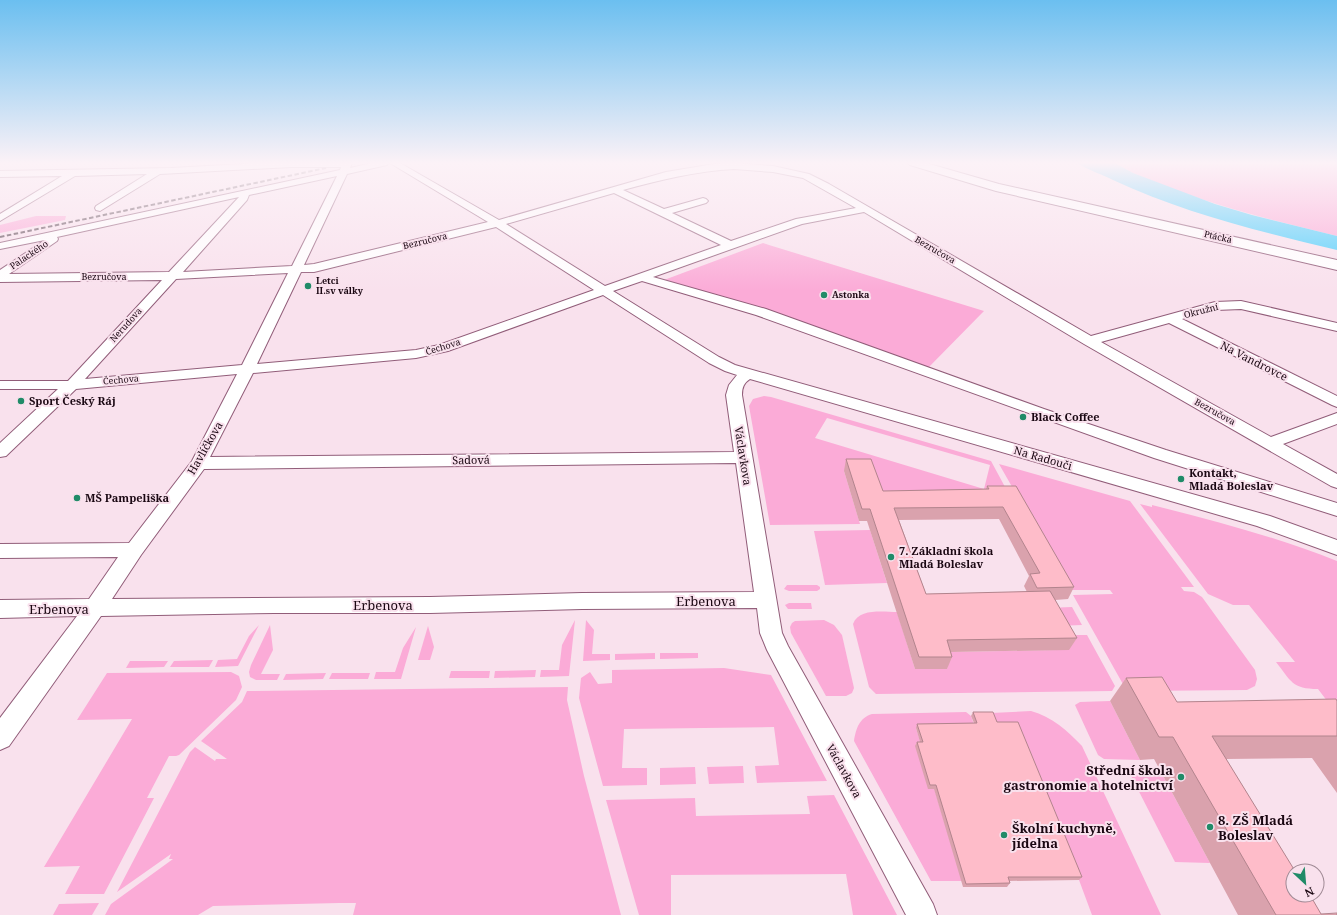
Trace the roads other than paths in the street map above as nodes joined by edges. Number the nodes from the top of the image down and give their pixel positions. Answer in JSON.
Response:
{"nodes":[{"id":1,"x":20,"y":206,"type":"edge"},
{"id":2,"x":104,"y":206,"type":"edge"},
{"id":3,"x":186,"y":206,"type":"edge"},
{"id":4,"x":237,"y":206,"type":"edge"},
{"id":5,"x":325,"y":206,"type":"edge"},
{"id":6,"x":467,"y":206,"type":"edge"},
{"id":7,"x":559,"y":206,"type":"edge"},
{"id":8,"x":647,"y":206,"type":"edge"},
{"id":9,"x":687,"y":206,"type":"edge"},
{"id":10,"x":860,"y":206,"type":"edge"},
{"id":11,"x":1078,"y":206,"type":"edge"},
{"id":12,"x":100,"y":208,"type":"dead end"},
{"id":13,"x":866,"y":209,"type":"junction"},
{"id":14,"x":662,"y":213,"type":"junction"},
{"id":15,"x":0,"y":218,"type":"edge"},
{"id":16,"x":497,"y":223,"type":"junction"},
{"id":17,"x":57,"y":234,"type":"junction"},
{"id":18,"x":728,"y":244,"type":"junction"},
{"id":19,"x":0,"y":246,"type":"edge"},
{"id":20,"x":1337,"y":265,"type":"edge"},
{"id":21,"x":296,"y":269,"type":"junction"},
{"id":22,"x":0,"y":274,"type":"edge"},
{"id":23,"x":171,"y":276,"type":"junction"},
{"id":24,"x":642,"y":277,"type":"junction"},
{"id":25,"x":0,"y":278,"type":"edge"},
{"id":26,"x":602,"y":290,"type":"junction"},
{"id":27,"x":1171,"y":319,"type":"junction"},
{"id":28,"x":1337,"y":327,"type":"edge"},
{"id":29,"x":1089,"y":340,"type":"junction"},
{"id":30,"x":247,"y":370,"type":"junction"},
{"id":31,"x":747,"y":374,"type":"junction"},
{"id":32,"x":0,"y":385,"type":"edge"},
{"id":33,"x":72,"y":385,"type":"junction"},
{"id":34,"x":1337,"y":402,"type":"edge"},
{"id":35,"x":1337,"y":418,"type":"edge"},
{"id":36,"x":1271,"y":444,"type":"junction"},
{"id":37,"x":0,"y":452,"type":"edge"},
{"id":38,"x":743,"y":457,"type":"junction"},
{"id":39,"x":199,"y":463,"type":"junction"},
{"id":40,"x":1337,"y":482,"type":"edge"},
{"id":41,"x":1337,"y":510,"type":"edge"},
{"id":42,"x":1337,"y":548,"type":"edge"},
{"id":43,"x":134,"y":550,"type":"junction"},
{"id":44,"x":0,"y":551,"type":"edge"},
{"id":45,"x":765,"y":600,"type":"junction"},
{"id":46,"x":0,"y":609,"type":"edge"},
{"id":47,"x":93,"y":609,"type":"junction"},
{"id":48,"x":0,"y":738,"type":"edge"},
{"id":49,"x":922,"y":915,"type":"edge"}],
"edges":[{"from":1,"to":15,"type":"street"},
{"from":2,"to":12,"type":"street"},
{"from":3,"to":17,"type":"street"},
{"from":4,"to":23,"type":"street","name":"Nerudova"},
{"from":5,"to":21,"type":"street","name":"Havlíčkova"},
{"from":6,"to":16,"type":"street"},
{"from":7,"to":16,"type":"street","name":"Bezručova"},
{"from":8,"to":14,"type":"street"},
{"from":9,"to":14,"type":"street"},
{"from":10,"to":13,"type":"street","name":"Bezručova"},
{"from":11,"to":20,"type":"street","name":"Ptácká"},
{"from":13,"to":18,"type":"street","name":"Čechova"},
{"from":13,"to":29,"type":"street","name":"Bezručova"},
{"from":14,"to":18,"type":"street"},
{"from":16,"to":21,"type":"street","name":"Bezručova"},
{"from":16,"to":26,"type":"street"},
{"from":17,"to":19,"type":"street"},
{"from":17,"to":22,"type":"street","name":"Palackého"},
{"from":18,"to":24,"type":"street","name":"Čechova"},
{"from":21,"to":23,"type":"street","name":"Bezručova"},
{"from":21,"to":30,"type":"street","name":"Havlíčkova"},
{"from":23,"to":25,"type":"street","name":"Bezručova"},
{"from":23,"to":33,"type":"street","name":"Nerudova"},
{"from":24,"to":26,"type":"street","name":"Čechova"},
{"from":24,"to":41,"type":"street"},
{"from":26,"to":30,"type":"street","name":"Čechova"},
{"from":26,"to":31,"type":"street"},
{"from":27,"to":28,"type":"street","name":"Okružní"},
{"from":27,"to":29,"type":"street","name":"Okružní"},
{"from":27,"to":34,"type":"street","name":"Na Vandrovce"},
{"from":29,"to":36,"type":"street","name":"Bezručova"},
{"from":30,"to":33,"type":"street","name":"Čechova"},
{"from":30,"to":39,"type":"street","name":"Havlíčkova"},
{"from":31,"to":38,"type":"street","name":"Václavkova"},
{"from":31,"to":42,"type":"street","name":"Na Radouči"},
{"from":32,"to":33,"type":"street","name":"Čechova"},
{"from":33,"to":37,"type":"street","name":"Nerudova"},
{"from":35,"to":36,"type":"street"},
{"from":36,"to":40,"type":"street","name":"Bezručova"},
{"from":38,"to":39,"type":"street","name":"Sadová"},
{"from":38,"to":45,"type":"street","name":"Václavkova"},
{"from":39,"to":43,"type":"street","name":"Havlíčkova"},
{"from":43,"to":44,"type":"street"},
{"from":43,"to":47,"type":"street","name":"Havlíčkova"},
{"from":45,"to":47,"type":"street","name":"Erbenova"},
{"from":45,"to":49,"type":"street","name":"Václavkova"},
{"from":46,"to":47,"type":"street","name":"Erbenova"},
{"from":47,"to":48,"type":"street","name":"Havlíčkova"}]}
